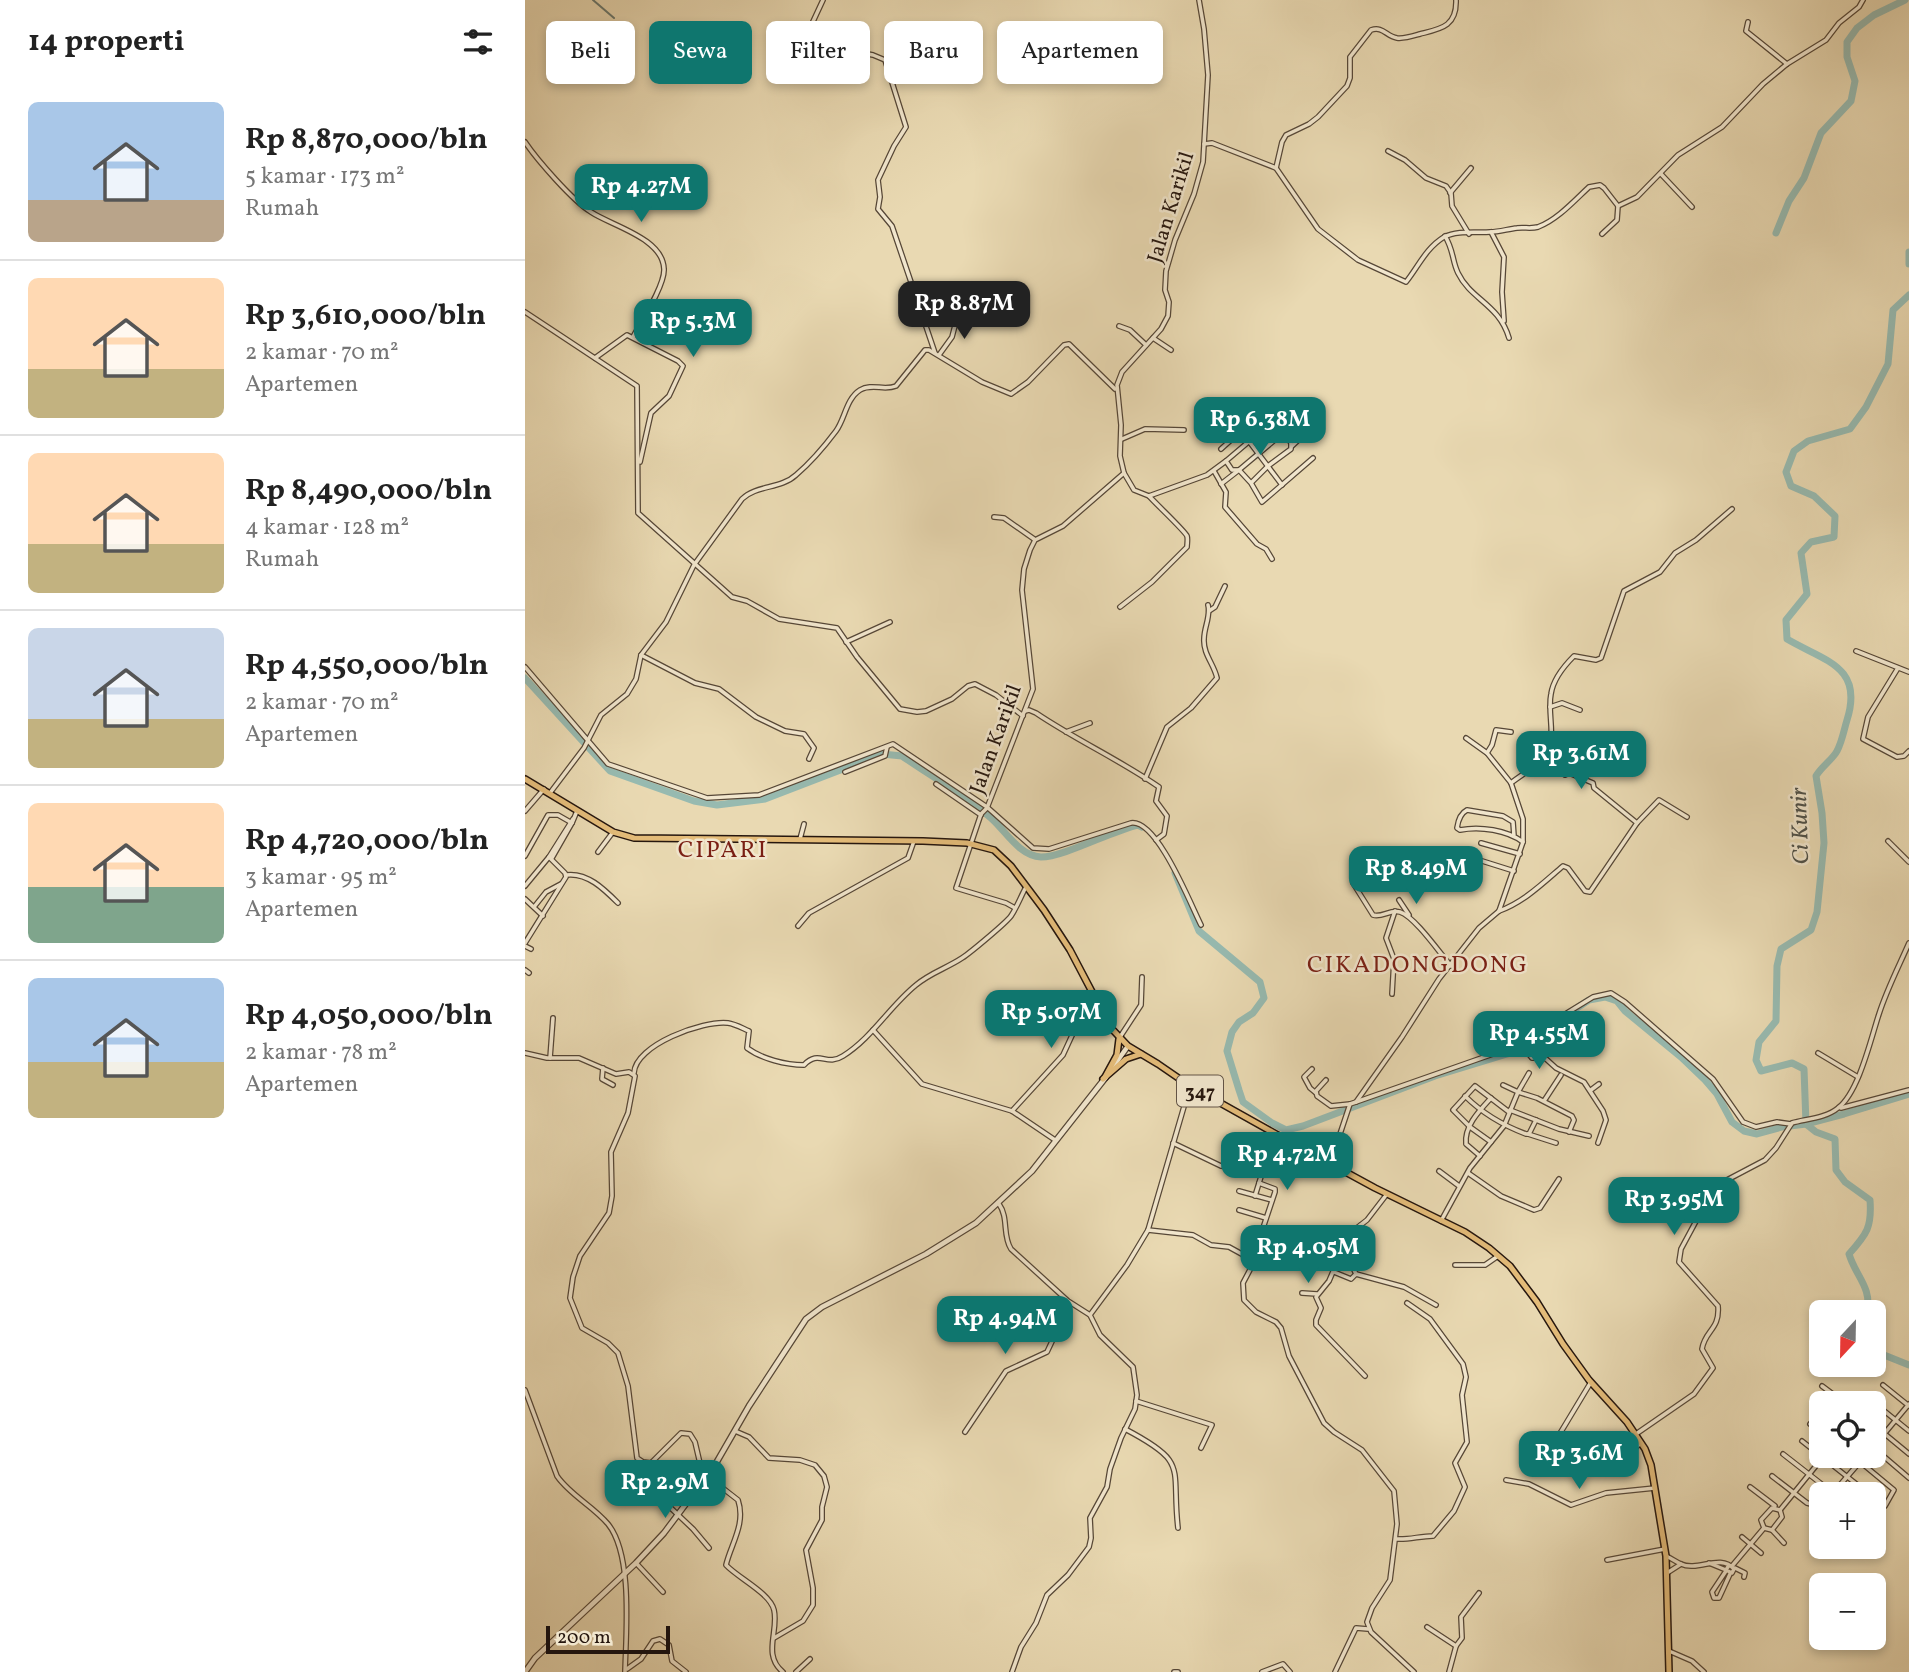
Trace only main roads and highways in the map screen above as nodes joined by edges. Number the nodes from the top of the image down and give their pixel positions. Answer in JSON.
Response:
{"nodes":[{"id":1,"x":525,"y":779,"type":"edge"},
{"id":2,"x":1119,"y":1039,"type":"junction"},
{"id":3,"x":1141,"y":1054,"type":"junction"},
{"id":4,"x":1669,"y":1672,"type":"edge"}],
"edges":[{"from":1,"to":2,"type":"main road","number":"347"},
{"from":2,"to":3,"type":"main road","number":"347"},
{"from":2,"to":3,"type":"main road"},
{"from":3,"to":4,"type":"main road","number":"347"}]}
